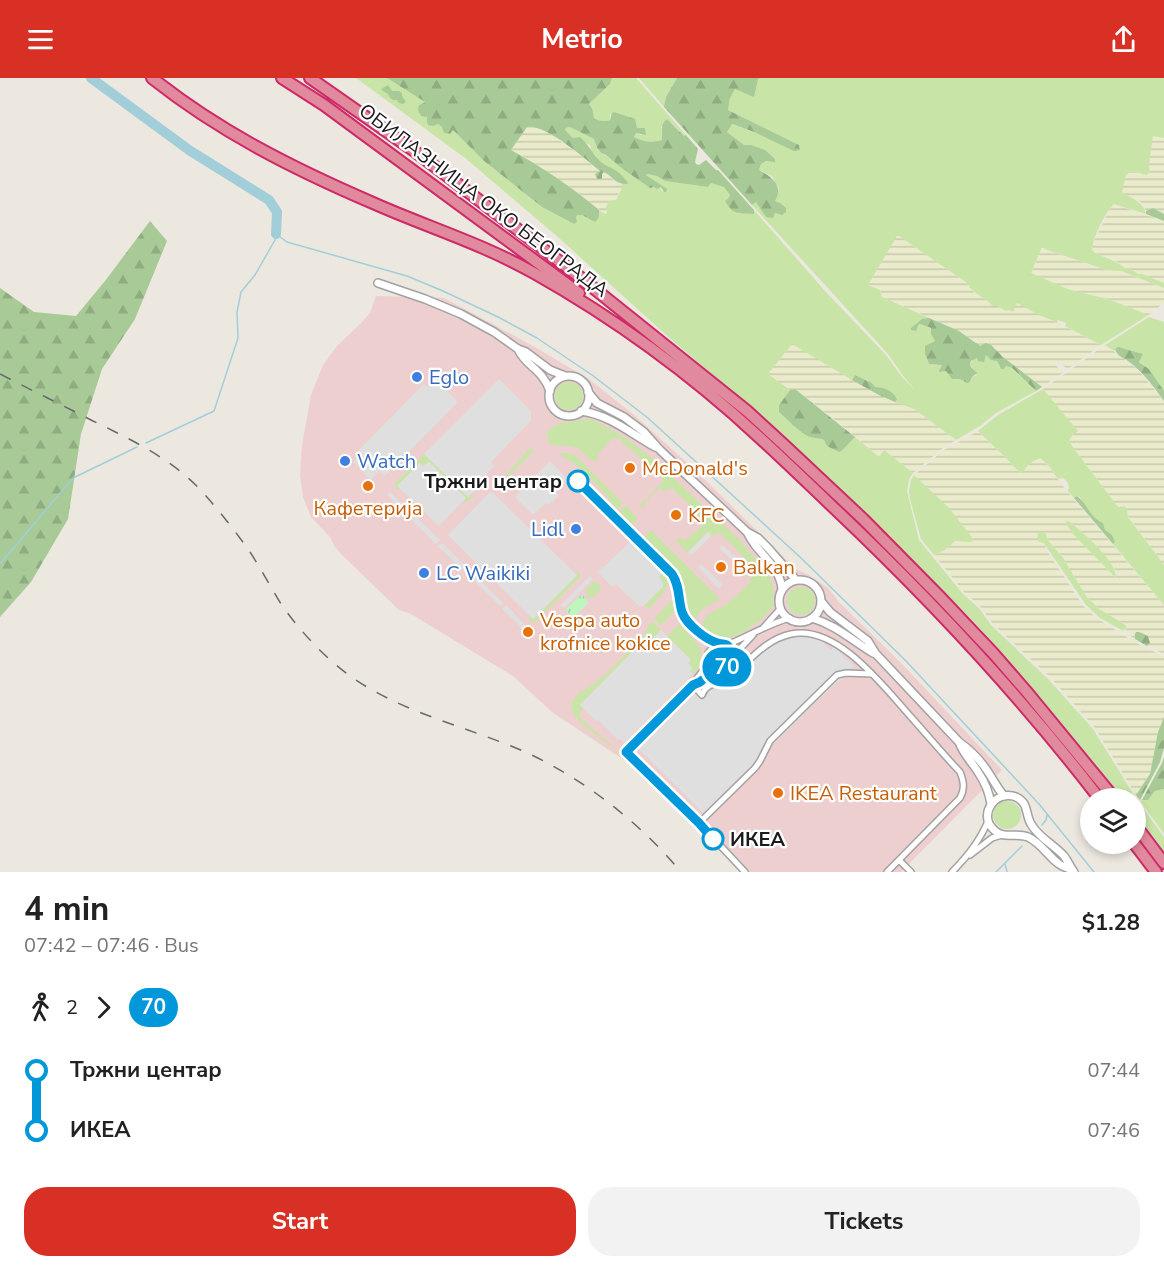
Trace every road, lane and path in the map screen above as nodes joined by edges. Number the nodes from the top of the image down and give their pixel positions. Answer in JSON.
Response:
{"nodes":[{"id":1,"x":152,"y":78,"type":"edge"},
{"id":2,"x":282,"y":78,"type":"edge"},
{"id":3,"x":309,"y":78,"type":"edge"},
{"id":4,"x":378,"y":283,"type":"dead end"},
{"id":5,"x":518,"y":349,"type":"junction"},
{"id":6,"x":661,"y":355,"type":"junction"},
{"id":7,"x":565,"y":376,"type":"junction"},
{"id":8,"x":550,"y":391,"type":"junction"},
{"id":9,"x":588,"y":392,"type":"junction"},
{"id":10,"x":581,"y":411,"type":"junction"},
{"id":11,"x":660,"y":450,"type":"junction"},
{"id":12,"x":747,"y":532,"type":"junction"},
{"id":13,"x":796,"y":580,"type":"junction"},
{"id":14,"x":783,"y":590,"type":"junction"},
{"id":15,"x":821,"y":601,"type":"junction"},
{"id":16,"x":781,"y":608,"type":"junction"},
{"id":17,"x":790,"y":618,"type":"junction"},
{"id":18,"x":812,"y":618,"type":"junction"},
{"id":19,"x":764,"y":627,"type":"junction"},
{"id":20,"x":754,"y":633,"type":"junction"},
{"id":21,"x":727,"y":645,"type":"junction"},
{"id":22,"x":876,"y":654,"type":"junction"},
{"id":23,"x":734,"y":656,"type":"junction"},
{"id":24,"x":709,"y":661,"type":"junction"},
{"id":25,"x":717,"y":668,"type":"junction"},
{"id":26,"x":872,"y":674,"type":"junction"},
{"id":27,"x":693,"y":685,"type":"junction"},
{"id":28,"x":959,"y":742,"type":"junction"},
{"id":29,"x":1091,"y":788,"type":"edge"},
{"id":30,"x":1106,"y":788,"type":"edge"},
{"id":31,"x":1004,"y":796,"type":"junction"},
{"id":32,"x":991,"y":804,"type":"junction"},
{"id":33,"x":1028,"y":816,"type":"junction"},
{"id":34,"x":988,"y":821,"type":"junction"},
{"id":35,"x":699,"y":823,"type":"junction"},
{"id":36,"x":1002,"y":835,"type":"junction"},
{"id":37,"x":1014,"y":835,"type":"junction"},
{"id":38,"x":1146,"y":839,"type":"edge"},
{"id":39,"x":1143,"y":854,"type":"edge"},
{"id":40,"x":966,"y":857,"type":"junction"},
{"id":41,"x":899,"y":860,"type":"junction"},
{"id":42,"x":1164,"y":863,"type":"edge"},
{"id":43,"x":1073,"y":871,"type":"edge"},
{"id":44,"x":745,"y":872,"type":"edge"},
{"id":45,"x":887,"y":872,"type":"edge"},
{"id":46,"x":911,"y":872,"type":"edge"},
{"id":47,"x":952,"y":872,"type":"edge"},
{"id":48,"x":1156,"y":872,"type":"edge"}],
"edges":[{"from":1,"to":6,"type":"highway"},
{"from":2,"to":6,"type":"highway","name":"ОБИЛАЗНИЦА ОКО БЕОГРАДА"},
{"from":3,"to":30,"type":"highway"},
{"from":4,"to":5,"type":"street"},
{"from":5,"to":7,"type":"street"},
{"from":5,"to":8,"type":"street"},
{"from":6,"to":29,"type":"highway"},
{"from":7,"to":8,"type":"street"},
{"from":7,"to":9,"type":"street"},
{"from":8,"to":10,"type":"street"},
{"from":9,"to":10,"type":"street"},
{"from":9,"to":11,"type":"street"},
{"from":10,"to":11,"type":"street"},
{"from":11,"to":12,"type":"street"},
{"from":12,"to":13,"type":"street"},
{"from":12,"to":14,"type":"street"},
{"from":13,"to":14,"type":"street"},
{"from":13,"to":15,"type":"street"},
{"from":14,"to":16,"type":"street"},
{"from":15,"to":18,"type":"street"},
{"from":15,"to":22,"type":"street"},
{"from":16,"to":17,"type":"street"},
{"from":16,"to":19,"type":"street"},
{"from":17,"to":18,"type":"street"},
{"from":17,"to":19,"type":"street"},
{"from":18,"to":22,"type":"street"},
{"from":19,"to":20,"type":"street"},
{"from":20,"to":21,"type":"street"},
{"from":20,"to":23,"type":"street"},
{"from":21,"to":23,"type":"street"},
{"from":21,"to":24,"type":"street"},
{"from":22,"to":28,"type":"street"},
{"from":23,"to":25,"type":"street"},
{"from":24,"to":25,"type":"street"},
{"from":24,"to":27,"type":"street"},
{"from":25,"to":27,"type":"street"},
{"from":26,"to":27,"type":"street"},
{"from":26,"to":35,"type":"street"},
{"from":26,"to":41,"type":"street"},
{"from":27,"to":35,"type":"street"},
{"from":28,"to":31,"type":"street"},
{"from":28,"to":32,"type":"street"},
{"from":31,"to":32,"type":"street"},
{"from":31,"to":33,"type":"street"},
{"from":32,"to":34,"type":"street"},
{"from":33,"to":37,"type":"street"},
{"from":33,"to":43,"type":"street"},
{"from":34,"to":36,"type":"street"},
{"from":34,"to":40,"type":"street"},
{"from":35,"to":44,"type":"street"},
{"from":36,"to":37,"type":"street"},
{"from":36,"to":40,"type":"street"},
{"from":37,"to":43,"type":"street"},
{"from":38,"to":42,"type":"highway"},
{"from":39,"to":48,"type":"highway"},
{"from":40,"to":47,"type":"street"},
{"from":41,"to":45,"type":"street"},
{"from":41,"to":46,"type":"street"}]}
